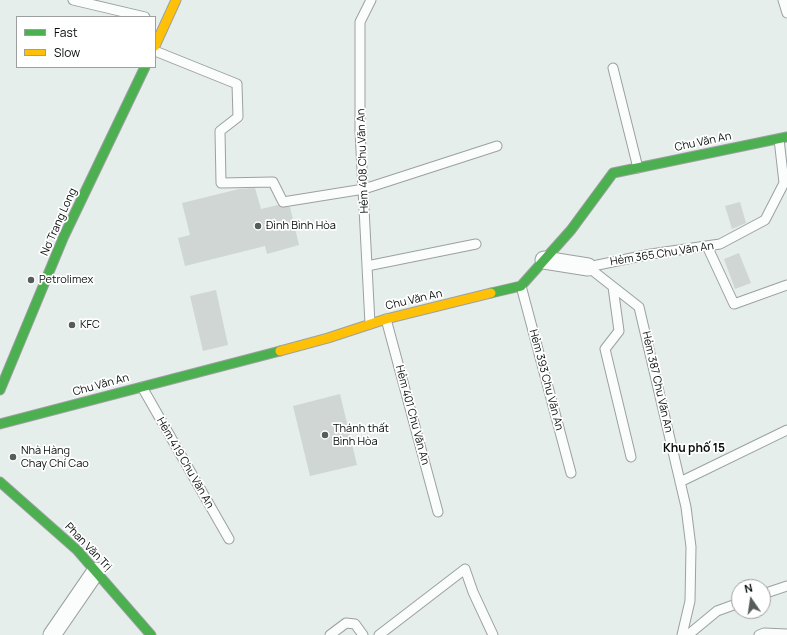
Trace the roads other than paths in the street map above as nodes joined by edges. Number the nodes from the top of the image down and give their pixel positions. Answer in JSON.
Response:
{"nodes":[{"id":1,"x":73,"y":0,"type":"edge"},
{"id":2,"x":176,"y":0,"type":"edge"},
{"id":3,"x":371,"y":0,"type":"edge"},
{"id":4,"x":783,"y":0,"type":"edge"},
{"id":5,"x":787,"y":13,"type":"edge"},
{"id":6,"x":141,"y":16,"type":"edge"},
{"id":7,"x":156,"y":19,"type":"edge"},
{"id":8,"x":166,"y":22,"type":"junction"},
{"id":9,"x":156,"y":44,"type":"edge"},
{"id":10,"x":156,"y":51,"type":"edge"},
{"id":11,"x":145,"y":68,"type":"edge"},
{"id":12,"x":613,"y":68,"type":"dead end"},
{"id":13,"x":783,"y":138,"type":"edge"},
{"id":14,"x":497,"y":146,"type":"dead end"},
{"id":15,"x":638,"y":168,"type":"junction"},
{"id":16,"x":364,"y":189,"type":"junction"},
{"id":17,"x":476,"y":244,"type":"dead end"},
{"id":18,"x":707,"y":246,"type":"junction"},
{"id":19,"x":544,"y":260,"type":"junction"},
{"id":20,"x":367,"y":266,"type":"junction"},
{"id":21,"x":588,"y":267,"type":"junction"},
{"id":22,"x":787,"y":285,"type":"edge"},
{"id":23,"x":521,"y":286,"type":"junction"},
{"id":24,"x":613,"y":286,"type":"junction"},
{"id":25,"x":386,"y":319,"type":"junction"},
{"id":26,"x":370,"y":325,"type":"junction"},
{"id":27,"x":142,"y":387,"type":"junction"},
{"id":28,"x":0,"y":390,"type":"edge"},
{"id":29,"x":0,"y":424,"type":"edge"},
{"id":30,"x":787,"y":430,"type":"edge"},
{"id":31,"x":631,"y":457,"type":"dead end"},
{"id":32,"x":571,"y":473,"type":"dead end"},
{"id":33,"x":0,"y":482,"type":"edge"},
{"id":34,"x":680,"y":482,"type":"junction"},
{"id":35,"x":438,"y":512,"type":"dead end"},
{"id":36,"x":229,"y":539,"type":"dead end"},
{"id":37,"x":96,"y":571,"type":"junction"},
{"id":38,"x":787,"y":586,"type":"edge"},
{"id":39,"x":771,"y":591,"type":"edge"},
{"id":40,"x":731,"y":606,"type":"edge"},
{"id":41,"x":787,"y":634,"type":"edge"},
{"id":42,"x":52,"y":635,"type":"edge"},
{"id":43,"x":151,"y":635,"type":"edge"},
{"id":44,"x":330,"y":635,"type":"edge"},
{"id":45,"x":363,"y":635,"type":"edge"},
{"id":46,"x":378,"y":635,"type":"edge"},
{"id":47,"x":493,"y":635,"type":"edge"},
{"id":48,"x":682,"y":635,"type":"edge"},
{"id":49,"x":688,"y":635,"type":"edge"},
{"id":50,"x":759,"y":635,"type":"edge"}],
"edges":[{"from":1,"to":6,"type":"lane"},
{"from":2,"to":8,"type":"street"},
{"from":3,"to":16,"type":"lane","name":"Hẻm 408 Chu Văn An"},
{"from":4,"to":5,"type":"lane"},
{"from":7,"to":8,"type":"lane"},
{"from":8,"to":9,"type":"street"},
{"from":10,"to":16,"type":"lane"},
{"from":11,"to":28,"type":"street","name":"Nơ Trang Long"},
{"from":12,"to":15,"type":"lane"},
{"from":13,"to":15,"type":"street","name":"Chu Văn An"},
{"from":13,"to":18,"type":"lane","name":"Hẻm 365 Chu Văn An"},
{"from":14,"to":16,"type":"lane"},
{"from":15,"to":19,"type":"street","name":"Chu Văn An"},
{"from":16,"to":20,"type":"lane","name":"Hẻm 408 Chu Văn An"},
{"from":17,"to":20,"type":"lane"},
{"from":18,"to":21,"type":"lane","name":"Hẻm 365 Chu Văn An"},
{"from":18,"to":22,"type":"lane"},
{"from":19,"to":21,"type":"street","name":"Hẻm 387 Chu Văn An"},
{"from":19,"to":23,"type":"street","name":"Chu Văn An"},
{"from":20,"to":26,"type":"lane","name":"Hẻm 408 Chu Văn An"},
{"from":21,"to":24,"type":"lane","name":"Hẻm 387 Chu Văn An"},
{"from":23,"to":25,"type":"street","name":"Chu Văn An"},
{"from":23,"to":32,"type":"lane","name":"Hẻm 393 Chu Văn An"},
{"from":24,"to":31,"type":"lane"},
{"from":24,"to":34,"type":"lane","name":"Hẻm 387 Chu Văn An"},
{"from":25,"to":26,"type":"street","name":"Chu Văn An"},
{"from":25,"to":35,"type":"lane","name":"Hẻm 401 Chu Văn An"},
{"from":26,"to":27,"type":"street","name":"Chu Văn An"},
{"from":27,"to":29,"type":"street","name":"Chu Văn An"},
{"from":27,"to":36,"type":"lane","name":"Hẻm 419 Chu Văn An"},
{"from":30,"to":34,"type":"lane"},
{"from":33,"to":37,"type":"street","name":"Phan Văn Trị"},
{"from":34,"to":48,"type":"lane","name":"Hẻm 387 Chu Văn An"},
{"from":37,"to":42,"type":"street"},
{"from":37,"to":43,"type":"street","name":"Phan Văn Trị"},
{"from":38,"to":39,"type":"lane"},
{"from":40,"to":49,"type":"lane"},
{"from":41,"to":50,"type":"lane"},
{"from":44,"to":45,"type":"lane"},
{"from":46,"to":47,"type":"lane"}]}
